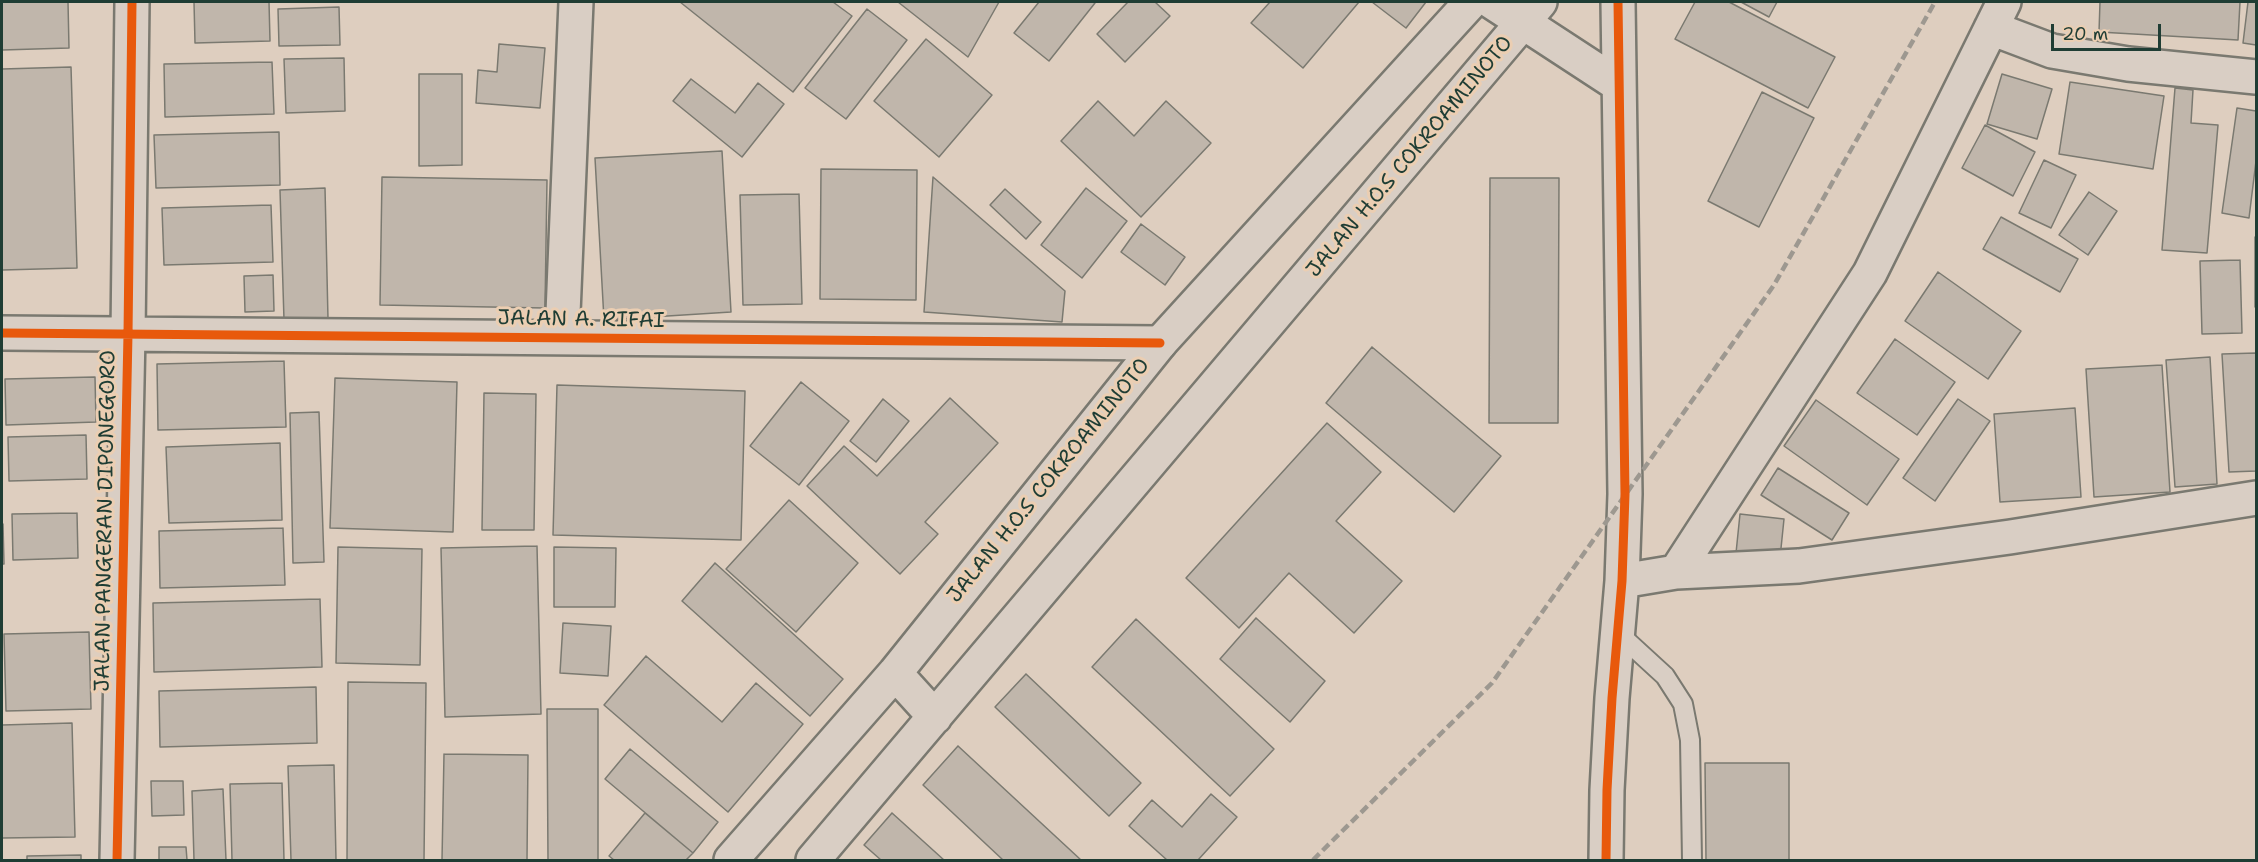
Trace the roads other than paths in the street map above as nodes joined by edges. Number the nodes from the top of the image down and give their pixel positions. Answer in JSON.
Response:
{"nodes":[{"id":1,"x":132,"y":2,"type":"edge"},
{"id":2,"x":576,"y":2,"type":"edge"},
{"id":3,"x":1471,"y":2,"type":"edge"},
{"id":4,"x":1492,"y":2,"type":"edge"},
{"id":5,"x":1618,"y":2,"type":"edge"},
{"id":6,"x":1532,"y":12,"type":"edge"},
{"id":7,"x":1997,"y":15,"type":"edge"},
{"id":8,"x":2256,"y":77,"type":"edge"},
{"id":9,"x":1619,"y":85,"type":"junction"},
{"id":10,"x":2,"y":333,"type":"edge"},
{"id":11,"x":128,"y":334,"type":"junction"},
{"id":12,"x":562,"y":337,"type":"junction"},
{"id":13,"x":1160,"y":343,"type":"junction"},
{"id":14,"x":2256,"y":498,"type":"edge"},
{"id":15,"x":1676,"y":572,"type":"junction"},
{"id":16,"x":1622,"y":581,"type":"junction"},
{"id":17,"x":1617,"y":632,"type":"junction"},
{"id":18,"x":895,"y":673,"type":"junction"},
{"id":19,"x":935,"y":717,"type":"junction"},
{"id":20,"x":117,"y":861,"type":"edge"},
{"id":21,"x":731,"y":861,"type":"edge"},
{"id":22,"x":813,"y":861,"type":"edge"},
{"id":23,"x":1606,"y":861,"type":"edge"},
{"id":24,"x":1692,"y":861,"type":"edge"}],
"edges":[{"from":1,"to":11,"type":"street","name":"JALAN PANGERAN DIPONEGORO"},
{"from":2,"to":12,"type":"street"},
{"from":3,"to":13,"type":"street","name":"JALAN H.O.S COKROAMINOTO"},
{"from":4,"to":6,"type":"street"},
{"from":5,"to":9,"type":"street"},
{"from":6,"to":9,"type":"street"},
{"from":6,"to":19,"type":"street","name":"JALAN H.O.S COKROAMINOTO"},
{"from":7,"to":8,"type":"street"},
{"from":7,"to":15,"type":"street"},
{"from":9,"to":16,"type":"street"},
{"from":10,"to":11,"type":"street","name":"JALAN A. RIFAI"},
{"from":11,"to":12,"type":"street","name":"JALAN A. RIFAI"},
{"from":11,"to":20,"type":"street","name":"JALAN PANGERAN DIPONEGORO"},
{"from":12,"to":13,"type":"street","name":"JALAN A. RIFAI"},
{"from":13,"to":18,"type":"street","name":"JALAN H.O.S COKROAMINOTO"},
{"from":14,"to":15,"type":"street"},
{"from":15,"to":16,"type":"street"},
{"from":16,"to":17,"type":"street"},
{"from":17,"to":23,"type":"street"},
{"from":17,"to":24,"type":"lane"},
{"from":18,"to":19,"type":"street"},
{"from":18,"to":21,"type":"street","name":"JALAN H.O.S COKROAMINOTO"},
{"from":19,"to":22,"type":"street","name":"JALAN H.O.S COKROAMINOTO"}]}
